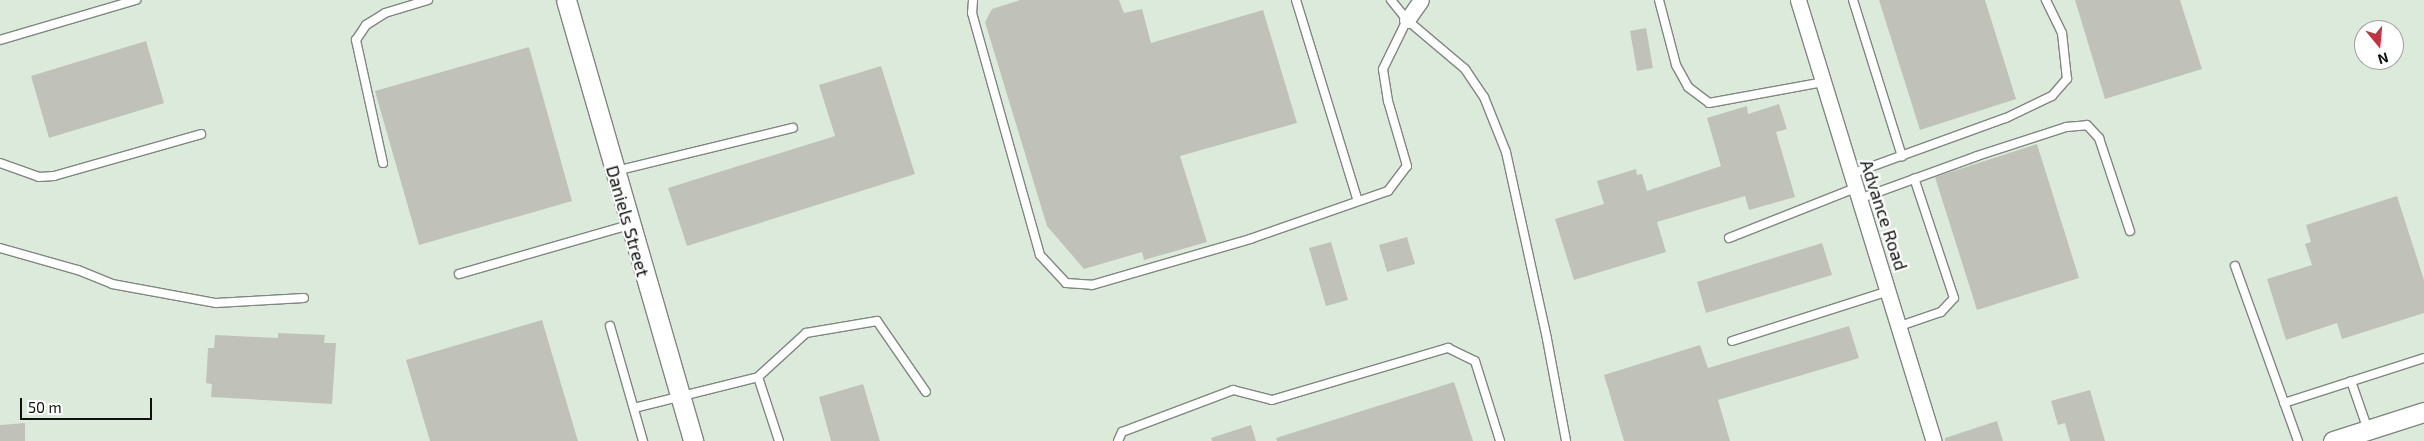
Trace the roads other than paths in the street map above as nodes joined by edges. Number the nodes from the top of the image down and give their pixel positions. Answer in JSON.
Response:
{"nodes":[{"id":1,"x":136,"y":0,"type":"edge"},
{"id":2,"x":428,"y":0,"type":"edge"},
{"id":3,"x":566,"y":0,"type":"edge"},
{"id":4,"x":973,"y":0,"type":"edge"},
{"id":5,"x":1296,"y":0,"type":"edge"},
{"id":6,"x":1391,"y":0,"type":"edge"},
{"id":7,"x":1421,"y":0,"type":"edge"},
{"id":8,"x":1659,"y":0,"type":"edge"},
{"id":9,"x":1798,"y":0,"type":"edge"},
{"id":10,"x":1853,"y":0,"type":"edge"},
{"id":11,"x":2046,"y":0,"type":"edge"},
{"id":12,"x":1407,"y":20,"type":"junction"},
{"id":13,"x":0,"y":40,"type":"edge"},
{"id":14,"x":1823,"y":82,"type":"junction"},
{"id":15,"x":793,"y":128,"type":"dead end"},
{"id":16,"x":201,"y":134,"type":"dead end"},
{"id":17,"x":1902,"y":156,"type":"junction"},
{"id":18,"x":0,"y":163,"type":"edge"},
{"id":19,"x":383,"y":163,"type":"dead end"},
{"id":20,"x":614,"y":171,"type":"junction"},
{"id":21,"x":1914,"y":178,"type":"junction"},
{"id":22,"x":1855,"y":187,"type":"junction"},
{"id":23,"x":1358,"y":201,"type":"junction"},
{"id":24,"x":629,"y":225,"type":"junction"},
{"id":25,"x":2130,"y":232,"type":"dead end"},
{"id":26,"x":1729,"y":238,"type":"dead end"},
{"id":27,"x":0,"y":248,"type":"edge"},
{"id":28,"x":2235,"y":266,"type":"dead end"},
{"id":29,"x":459,"y":274,"type":"dead end"},
{"id":30,"x":1889,"y":291,"type":"junction"},
{"id":31,"x":304,"y":298,"type":"dead end"},
{"id":32,"x":610,"y":326,"type":"dead end"},
{"id":33,"x":1900,"y":326,"type":"junction"},
{"id":34,"x":1732,"y":341,"type":"dead end"},
{"id":35,"x":2424,"y":358,"type":"edge"},
{"id":36,"x":758,"y":377,"type":"junction"},
{"id":37,"x":2351,"y":381,"type":"junction"},
{"id":38,"x":926,"y":392,"type":"dead end"},
{"id":39,"x":680,"y":398,"type":"junction"},
{"id":40,"x":2284,"y":403,"type":"junction"},
{"id":41,"x":634,"y":408,"type":"junction"},
{"id":42,"x":2424,"y":412,"type":"edge"},
{"id":43,"x":2368,"y":430,"type":"junction"},
{"id":44,"x":643,"y":441,"type":"edge"},
{"id":45,"x":693,"y":441,"type":"edge"},
{"id":46,"x":779,"y":441,"type":"edge"},
{"id":47,"x":1118,"y":441,"type":"edge"},
{"id":48,"x":1500,"y":441,"type":"edge"},
{"id":49,"x":1566,"y":441,"type":"edge"},
{"id":50,"x":1934,"y":441,"type":"edge"},
{"id":51,"x":2298,"y":441,"type":"edge"},
{"id":52,"x":2333,"y":441,"type":"edge"}],
"edges":[{"from":1,"to":13,"type":"lane"},
{"from":2,"to":19,"type":"lane"},
{"from":3,"to":20,"type":"street","name":"Daniels Street"},
{"from":4,"to":23,"type":"lane"},
{"from":5,"to":23,"type":"lane"},
{"from":6,"to":12,"type":"lane"},
{"from":7,"to":12,"type":"street"},
{"from":8,"to":14,"type":"lane"},
{"from":9,"to":14,"type":"street","name":"Advance Road"},
{"from":10,"to":17,"type":"lane"},
{"from":11,"to":17,"type":"lane"},
{"from":12,"to":23,"type":"lane"},
{"from":12,"to":49,"type":"lane"},
{"from":14,"to":22,"type":"street","name":"Advance Road"},
{"from":15,"to":20,"type":"lane"},
{"from":16,"to":18,"type":"lane"},
{"from":17,"to":22,"type":"lane"},
{"from":20,"to":24,"type":"street","name":"Daniels Street"},
{"from":21,"to":22,"type":"lane"},
{"from":21,"to":25,"type":"lane"},
{"from":21,"to":33,"type":"lane"},
{"from":22,"to":26,"type":"lane"},
{"from":22,"to":30,"type":"street","name":"Advance Road"},
{"from":24,"to":29,"type":"lane"},
{"from":24,"to":39,"type":"street","name":"Daniels Street"},
{"from":27,"to":31,"type":"lane"},
{"from":28,"to":40,"type":"lane"},
{"from":30,"to":33,"type":"street","name":"Advance Road"},
{"from":30,"to":34,"type":"lane"},
{"from":32,"to":41,"type":"lane"},
{"from":33,"to":50,"type":"street","name":"Advance Road"},
{"from":35,"to":37,"type":"lane"},
{"from":36,"to":38,"type":"lane"},
{"from":36,"to":39,"type":"lane"},
{"from":36,"to":46,"type":"lane"},
{"from":37,"to":40,"type":"lane"},
{"from":37,"to":43,"type":"lane"},
{"from":39,"to":41,"type":"lane"},
{"from":39,"to":45,"type":"street","name":"Daniels Street"},
{"from":40,"to":51,"type":"lane"},
{"from":41,"to":44,"type":"lane"},
{"from":42,"to":43,"type":"street"},
{"from":43,"to":52,"type":"street"},
{"from":47,"to":48,"type":"lane"}]}
